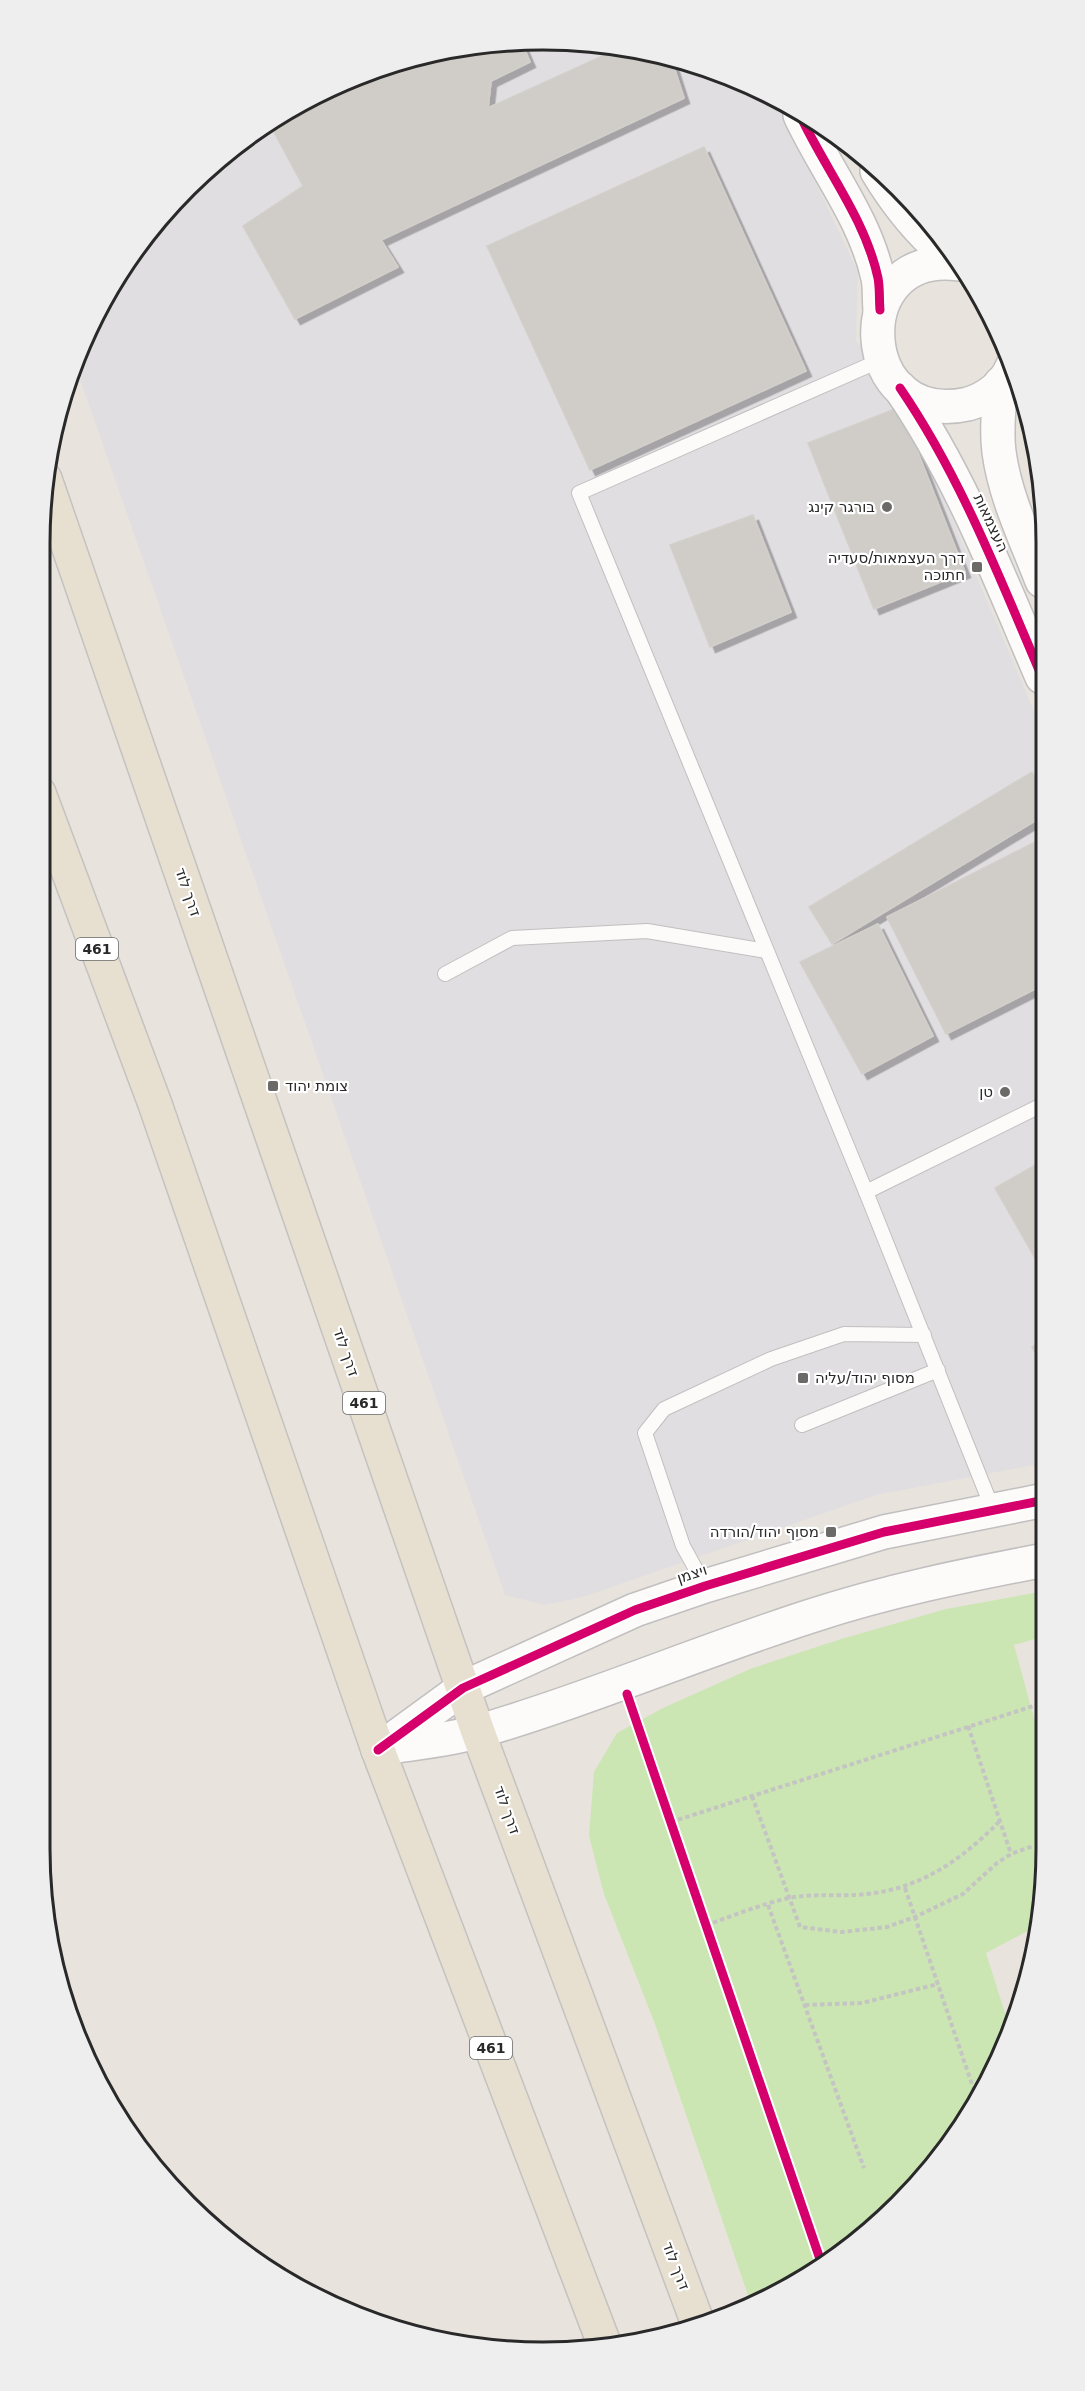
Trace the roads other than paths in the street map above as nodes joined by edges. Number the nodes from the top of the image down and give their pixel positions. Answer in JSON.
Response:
{"nodes":[{"id":1,"x":805,"y":126,"type":"edge"},
{"id":2,"x":897,"y":201,"type":"edge"},
{"id":3,"x":939,"y":250,"type":"edge"},
{"id":4,"x":948,"y":262,"type":"edge"},
{"id":5,"x":880,"y":310,"type":"junction"},
{"id":6,"x":881,"y":360,"type":"junction"},
{"id":7,"x":1006,"y":376,"type":"edge"},
{"id":8,"x":1007,"y":377,"type":"edge"},
{"id":9,"x":900,"y":388,"type":"junction"},
{"id":10,"x":52,"y":499,"type":"edge"},
{"id":11,"x":1036,"y":564,"type":"edge"},
{"id":12,"x":1036,"y":663,"type":"edge"},
{"id":13,"x":50,"y":823,"type":"edge"},
{"id":14,"x":766,"y":951,"type":"junction"},
{"id":15,"x":445,"y":974,"type":"dead end"},
{"id":16,"x":1036,"y":1108,"type":"edge"},
{"id":17,"x":866,"y":1192,"type":"junction"},
{"id":18,"x":924,"y":1335,"type":"junction"},
{"id":19,"x":938,"y":1370,"type":"junction"},
{"id":20,"x":802,"y":1425,"type":"dead end"},
{"id":21,"x":1036,"y":1502,"type":"edge"},
{"id":22,"x":993,"y":1510,"type":"junction"},
{"id":23,"x":1036,"y":1562,"type":"edge"},
{"id":24,"x":705,"y":1586,"type":"junction"},
{"id":25,"x":463,"y":1688,"type":"junction"},
{"id":26,"x":477,"y":1732,"type":"junction"},
{"id":27,"x":378,"y":1750,"type":"junction"},
{"id":28,"x":695,"y":2317,"type":"edge"},
{"id":29,"x":602,"y":2337,"type":"edge"}],
"edges":[{"from":1,"to":5,"type":"street"},
{"from":2,"to":3,"type":"street"},
{"from":4,"to":5,"type":"street"},
{"from":5,"to":6,"type":"street"},
{"from":6,"to":9,"type":"street","name":"העצמאות"},
{"from":6,"to":14,"type":"lane"},
{"from":7,"to":9,"type":"street"},
{"from":8,"to":11,"type":"street","name":"העצמאות"},
{"from":9,"to":12,"type":"street","name":"העצמאות"},
{"from":10,"to":25,"type":"main road","name":"דרך לוד","number":"461"},
{"from":13,"to":27,"type":"main road","number":"461"},
{"from":14,"to":15,"type":"lane"},
{"from":14,"to":17,"type":"lane"},
{"from":16,"to":17,"type":"lane"},
{"from":17,"to":18,"type":"lane"},
{"from":18,"to":19,"type":"lane"},
{"from":18,"to":24,"type":"lane"},
{"from":19,"to":20,"type":"lane"},
{"from":19,"to":22,"type":"lane"},
{"from":21,"to":22,"type":"street","name":"ויצמן"},
{"from":22,"to":24,"type":"street","name":"ויצמן"},
{"from":23,"to":26,"type":"street"},
{"from":24,"to":25,"type":"street","name":"ויצמן"},
{"from":25,"to":26,"type":"main road","name":"דרך לוד","number":"461"},
{"from":25,"to":27,"type":"street","name":"ויצמן"},
{"from":26,"to":27,"type":"street"},
{"from":26,"to":28,"type":"main road","name":"דרך לוד","number":"461"},
{"from":27,"to":29,"type":"main road","number":"461"}]}
